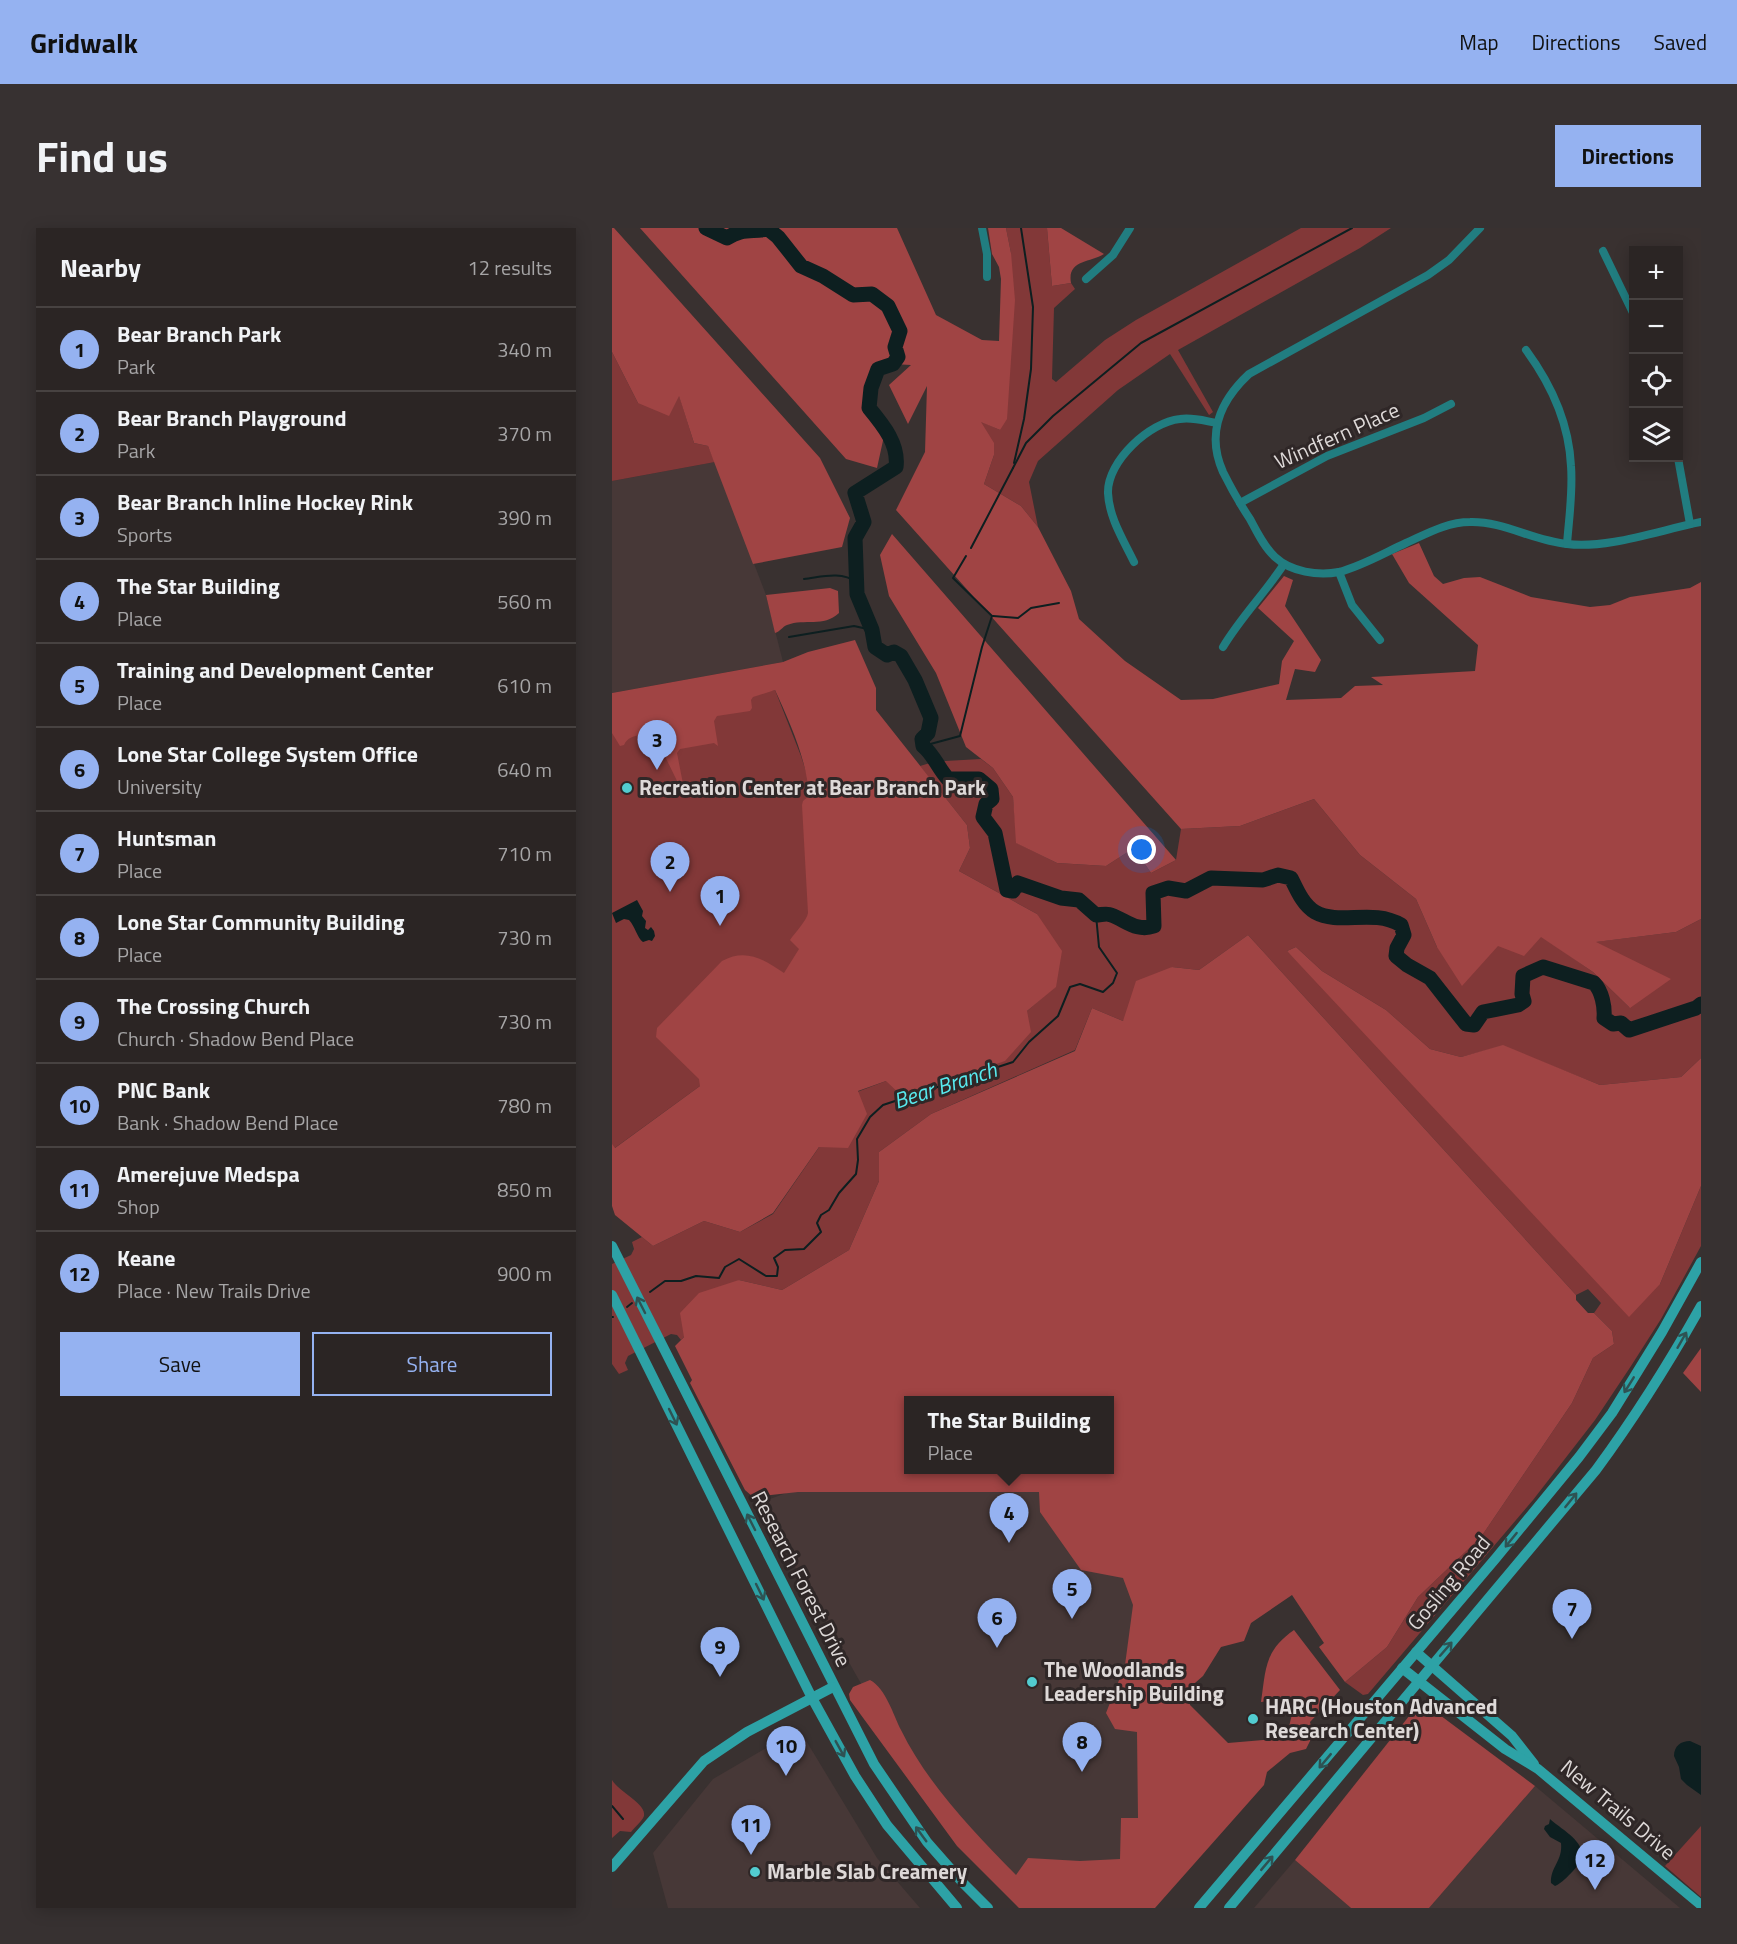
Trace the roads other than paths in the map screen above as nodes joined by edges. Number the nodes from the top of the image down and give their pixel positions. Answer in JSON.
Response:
{"nodes":[{"id":1,"x":982,"y":228,"type":"edge"},
{"id":2,"x":1130,"y":228,"type":"edge"},
{"id":3,"x":1480,"y":228,"type":"edge"},
{"id":4,"x":1603,"y":251,"type":"dead end"},
{"id":5,"x":987,"y":277,"type":"dead end"},
{"id":6,"x":1086,"y":279,"type":"dead end"},
{"id":7,"x":1629,"y":305,"type":"edge"},
{"id":8,"x":1526,"y":350,"type":"dead end"},
{"id":9,"x":1451,"y":404,"type":"dead end"},
{"id":10,"x":1217,"y":423,"type":"junction"},
{"id":11,"x":1679,"y":462,"type":"edge"},
{"id":12,"x":1240,"y":502,"type":"junction"},
{"id":13,"x":1701,"y":522,"type":"edge"},
{"id":14,"x":1690,"y":524,"type":"junction"},
{"id":15,"x":1567,"y":544,"type":"junction"},
{"id":16,"x":1134,"y":562,"type":"dead end"},
{"id":17,"x":1284,"y":564,"type":"junction"},
{"id":18,"x":1339,"y":572,"type":"junction"},
{"id":19,"x":1380,"y":640,"type":"dead end"},
{"id":20,"x":1223,"y":646,"type":"dead end"},
{"id":21,"x":614,"y":1250,"type":"edge"},
{"id":22,"x":1701,"y":1262,"type":"edge"},
{"id":23,"x":612,"y":1295,"type":"edge"},
{"id":24,"x":1701,"y":1306,"type":"edge"},
{"id":25,"x":1416,"y":1652,"type":"junction"},
{"id":26,"x":1432,"y":1665,"type":"junction"},
{"id":27,"x":1402,"y":1668,"type":"junction"},
{"id":28,"x":1419,"y":1681,"type":"junction"},
{"id":29,"x":833,"y":1687,"type":"junction"},
{"id":30,"x":812,"y":1698,"type":"junction"},
{"id":31,"x":1538,"y":1769,"type":"junction"},
{"id":32,"x":612,"y":1867,"type":"edge"},
{"id":33,"x":1701,"y":1905,"type":"edge"},
{"id":34,"x":957,"y":1908,"type":"edge"},
{"id":35,"x":988,"y":1908,"type":"edge"},
{"id":36,"x":1199,"y":1908,"type":"edge"},
{"id":37,"x":1229,"y":1908,"type":"edge"}],
"edges":[{"from":1,"to":5,"type":"street"},
{"from":2,"to":6,"type":"street"},
{"from":3,"to":10,"type":"street"},
{"from":4,"to":7,"type":"street"},
{"from":8,"to":15,"type":"street"},
{"from":9,"to":12,"type":"street","name":"Windfern Place"},
{"from":10,"to":12,"type":"street"},
{"from":10,"to":16,"type":"street"},
{"from":11,"to":14,"type":"street"},
{"from":12,"to":17,"type":"street"},
{"from":13,"to":14,"type":"street"},
{"from":14,"to":15,"type":"street"},
{"from":15,"to":18,"type":"street"},
{"from":17,"to":18,"type":"street"},
{"from":17,"to":20,"type":"street"},
{"from":18,"to":19,"type":"street"},
{"from":29,"to":21,"type":"main road","name":"Research Forest Drive","one_way":true},
{"from":22,"to":25,"type":"main road","name":"Gosling Road","one_way":true},
{"from":23,"to":30,"type":"main road","name":"Research Forest Drive","one_way":true},
{"from":26,"to":24,"type":"main road","name":"Gosling Road","one_way":true},
{"from":25,"to":26,"type":"main road","name":"New Trails Drive"},
{"from":25,"to":27,"type":"main road","name":"Gosling Road"},
{"from":26,"to":28,"type":"main road","name":"Gosling Road"},
{"from":26,"to":31,"type":"main road","name":"New Trails Drive"},
{"from":27,"to":28,"type":"main road","name":"New Trails Drive"},
{"from":27,"to":36,"type":"main road","name":"Gosling Road","one_way":true},
{"from":28,"to":31,"type":"main road","name":"New Trails Drive"},
{"from":37,"to":28,"type":"main road","name":"Gosling Road","one_way":true},
{"from":29,"to":30,"type":"main road"},
{"from":35,"to":29,"type":"main road","name":"Research Forest Drive","one_way":true},
{"from":30,"to":32,"type":"main road"},
{"from":30,"to":34,"type":"main road","name":"Research Forest Drive","one_way":true},
{"from":31,"to":33,"type":"main road","name":"New Trails Drive"}]}
